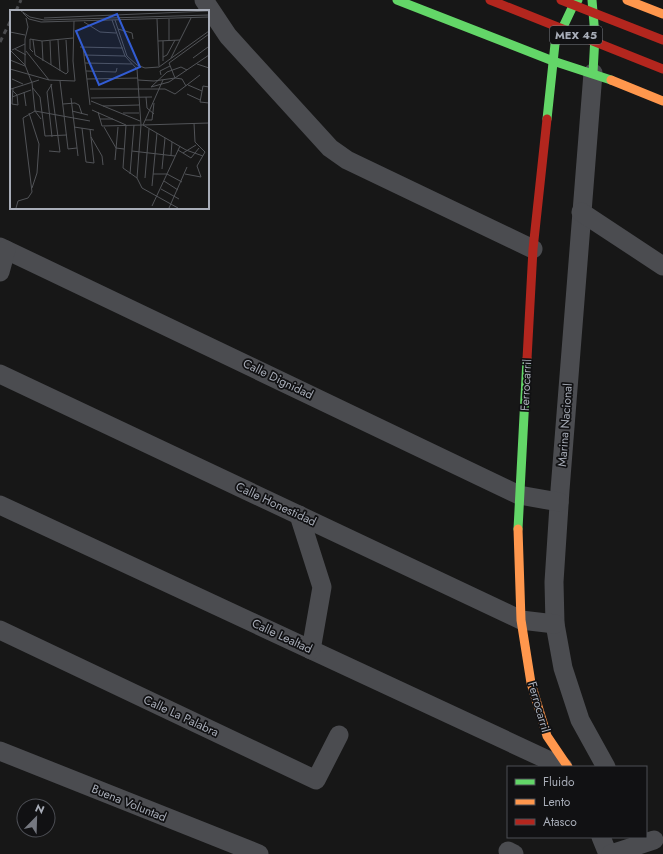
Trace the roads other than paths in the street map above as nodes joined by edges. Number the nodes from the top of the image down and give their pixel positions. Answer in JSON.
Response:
{"nodes":[{"id":1,"x":204,"y":0,"type":"edge"},
{"id":2,"x":397,"y":0,"type":"edge"},
{"id":3,"x":490,"y":0,"type":"edge"},
{"id":4,"x":561,"y":0,"type":"edge"},
{"id":5,"x":578,"y":0,"type":"edge"},
{"id":6,"x":592,"y":0,"type":"edge"},
{"id":7,"x":627,"y":0,"type":"edge"},
{"id":8,"x":663,"y":14,"type":"edge"},
{"id":9,"x":663,"y":40,"type":"edge"},
{"id":10,"x":553,"y":61,"type":"junction"},
{"id":11,"x":663,"y":69,"type":"edge"},
{"id":12,"x":592,"y":73,"type":"junction"},
{"id":13,"x":663,"y":101,"type":"edge"},
{"id":14,"x":581,"y":212,"type":"junction"},
{"id":15,"x":3,"y":248,"type":"edge"},
{"id":16,"x":533,"y":249,"type":"junction"},
{"id":17,"x":663,"y":266,"type":"edge"},
{"id":18,"x":0,"y":272,"type":"edge"},
{"id":19,"x":0,"y":374,"type":"edge"},
{"id":20,"x":519,"y":495,"type":"junction"},
{"id":21,"x":559,"y":502,"type":"junction"},
{"id":22,"x":0,"y":505,"type":"edge"},
{"id":23,"x":299,"y":515,"type":"junction"},
{"id":24,"x":521,"y":620,"type":"junction"},
{"id":25,"x":555,"y":624,"type":"junction"},
{"id":26,"x":0,"y":630,"type":"edge"},
{"id":27,"x":311,"y":650,"type":"junction"},
{"id":28,"x":339,"y":735,"type":"dead end"},
{"id":29,"x":0,"y":751,"type":"edge"},
{"id":30,"x":561,"y":766,"type":"edge"},
{"id":31,"x":567,"y":766,"type":"edge"},
{"id":32,"x":605,"y":766,"type":"edge"},
{"id":33,"x":601,"y":838,"type":"edge"},
{"id":34,"x":654,"y":839,"type":"edge"},
{"id":35,"x":259,"y":854,"type":"edge"},
{"id":36,"x":608,"y":854,"type":"edge"},
{"id":37,"x":612,"y":854,"type":"edge"}],
"edges":[{"from":1,"to":16,"type":"street"},
{"from":2,"to":10,"type":"street"},
{"from":3,"to":11,"type":"street","number":"MEX 45","bridge":true},
{"from":4,"to":9,"type":"street","number":"MEX 45","bridge":true},
{"from":5,"to":10,"type":"street","name":"Ferrocarril"},
{"from":6,"to":12,"type":"street"},
{"from":7,"to":8,"type":"street"},
{"from":10,"to":12,"type":"street"},
{"from":10,"to":16,"type":"street","name":"Ferrocarril"},
{"from":12,"to":13,"type":"street"},
{"from":12,"to":14,"type":"street","name":"Marina Nacional"},
{"from":14,"to":17,"type":"street"},
{"from":14,"to":21,"type":"street","name":"Marina Nacional"},
{"from":15,"to":18,"type":"street"},
{"from":15,"to":20,"type":"street","name":"Calle Dignidad"},
{"from":16,"to":20,"type":"street","name":"Ferrocarril"},
{"from":19,"to":23,"type":"street","name":"Calle Honestidad"},
{"from":20,"to":21,"type":"street","name":"Calle Dignidad"},
{"from":20,"to":24,"type":"street","name":"Ferrocarril"},
{"from":21,"to":25,"type":"street","name":"Marina Nacional"},
{"from":22,"to":27,"type":"street","name":"Calle Lealtad"},
{"from":23,"to":24,"type":"street","name":"Calle Honestidad"},
{"from":23,"to":27,"type":"street"},
{"from":24,"to":25,"type":"street","name":"Calle Honestidad"},
{"from":24,"to":31,"type":"street","name":"Ferrocarril"},
{"from":25,"to":32,"type":"street","name":"Marina Nacional"},
{"from":26,"to":28,"type":"street","name":"Calle La Palabra"},
{"from":27,"to":30,"type":"street","name":"Calle Lealtad"},
{"from":29,"to":35,"type":"street","name":"Buena Voluntad"},
{"from":33,"to":36,"type":"street"},
{"from":34,"to":37,"type":"street"}]}
